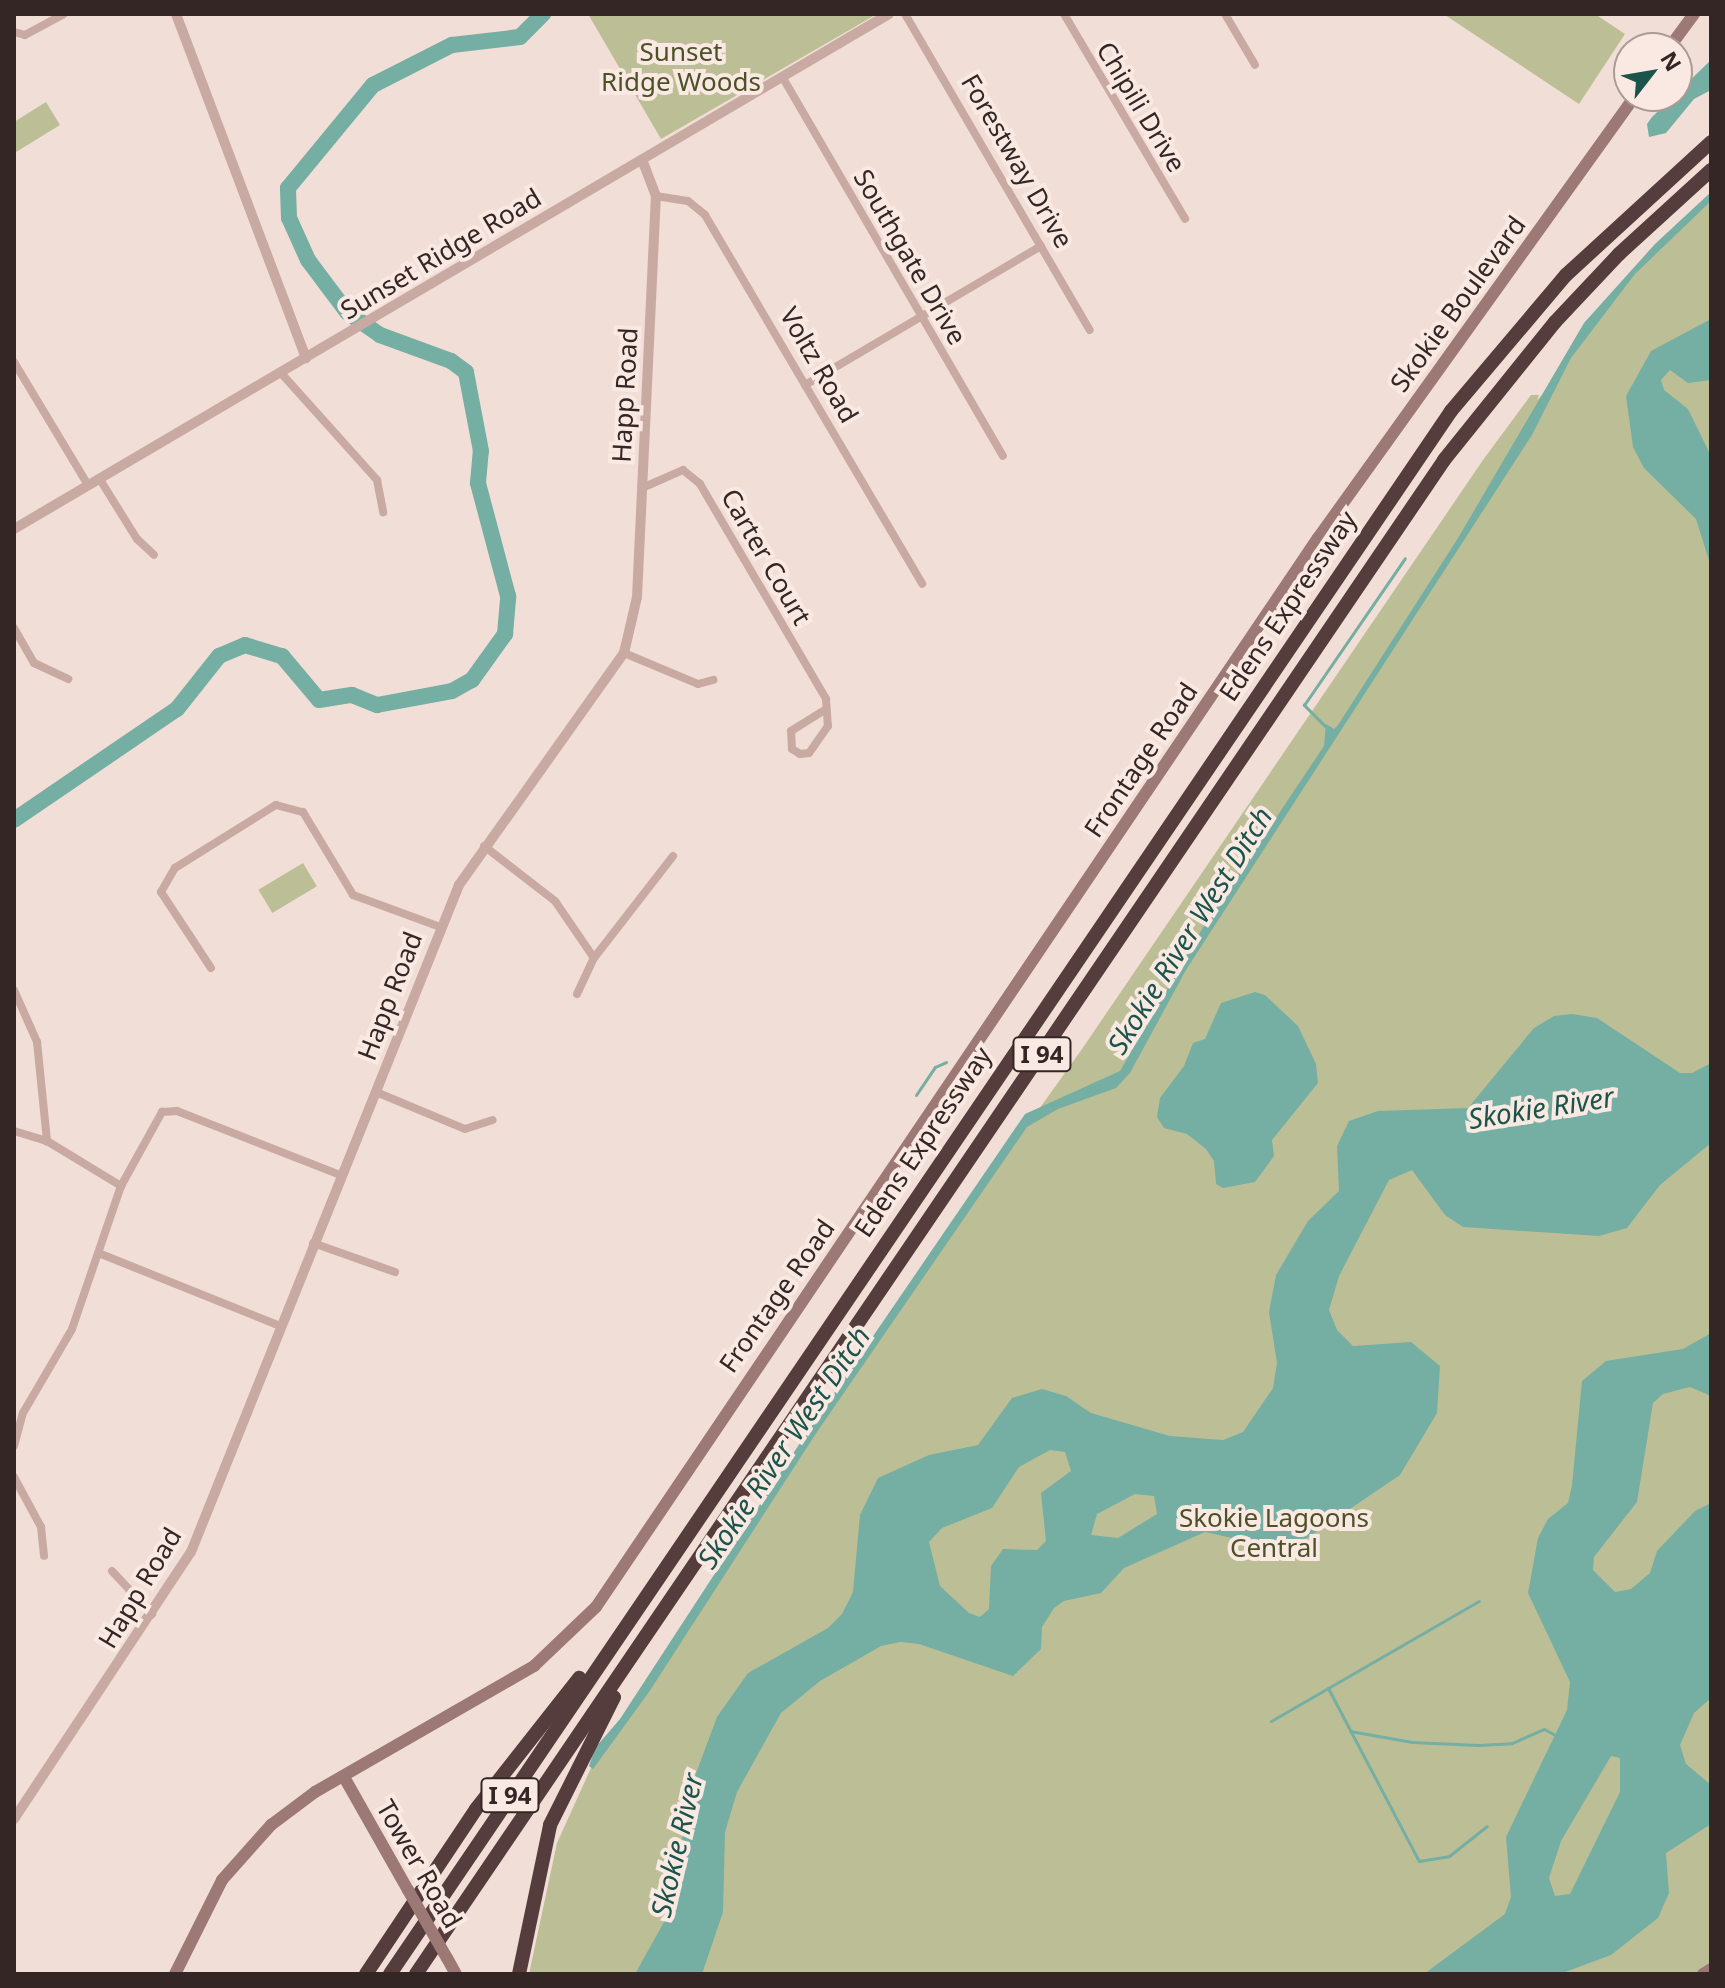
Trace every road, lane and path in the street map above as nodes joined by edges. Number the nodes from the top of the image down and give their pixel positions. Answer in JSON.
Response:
{"nodes":[{"id":1,"x":64,"y":14,"type":"edge"},
{"id":2,"x":176,"y":14,"type":"edge"},
{"id":3,"x":889,"y":14,"type":"edge"},
{"id":4,"x":905,"y":14,"type":"edge"},
{"id":5,"x":1064,"y":14,"type":"edge"},
{"id":6,"x":1225,"y":14,"type":"edge"},
{"id":7,"x":1694,"y":14,"type":"edge"},
{"id":8,"x":14,"y":32,"type":"edge"},
{"id":9,"x":1681,"y":32,"type":"edge"},
{"id":10,"x":1255,"y":65,"type":"dead end"},
{"id":11,"x":783,"y":78,"type":"junction"},
{"id":12,"x":1624,"y":112,"type":"edge"},
{"id":13,"x":1711,"y":142,"type":"edge"},
{"id":14,"x":642,"y":160,"type":"junction"},
{"id":15,"x":1711,"y":170,"type":"edge"},
{"id":16,"x":656,"y":196,"type":"junction"},
{"id":17,"x":1185,"y":219,"type":"dead end"},
{"id":18,"x":1041,"y":246,"type":"junction"},
{"id":19,"x":922,"y":317,"type":"junction"},
{"id":20,"x":1090,"y":330,"type":"dead end"},
{"id":21,"x":306,"y":358,"type":"junction"},
{"id":22,"x":14,"y":362,"type":"edge"},
{"id":23,"x":281,"y":373,"type":"junction"},
{"id":24,"x":805,"y":385,"type":"junction"},
{"id":25,"x":1003,"y":456,"type":"dead end"},
{"id":26,"x":99,"y":478,"type":"junction"},
{"id":27,"x":88,"y":485,"type":"junction"},
{"id":28,"x":642,"y":488,"type":"junction"},
{"id":29,"x":383,"y":512,"type":"dead end"},
{"id":30,"x":14,"y":529,"type":"edge"},
{"id":31,"x":1318,"y":538,"type":"joint"},
{"id":32,"x":154,"y":555,"type":"dead end"},
{"id":33,"x":922,"y":584,"type":"dead end"},
{"id":34,"x":14,"y":628,"type":"edge"},
{"id":35,"x":624,"y":653,"type":"junction"},
{"id":36,"x":69,"y":679,"type":"dead end"},
{"id":37,"x":713,"y":680,"type":"dead end"},
{"id":38,"x":824,"y":710,"type":"junction"},
{"id":39,"x":482,"y":845,"type":"junction"},
{"id":40,"x":673,"y":856,"type":"dead end"},
{"id":41,"x":440,"y":927,"type":"junction"},
{"id":42,"x":594,"y":958,"type":"junction"},
{"id":43,"x":211,"y":968,"type":"dead end"},
{"id":44,"x":14,"y":990,"type":"edge"},
{"id":45,"x":577,"y":994,"type":"dead end"},
{"id":46,"x":376,"y":1092,"type":"junction"},
{"id":47,"x":493,"y":1120,"type":"dead end"},
{"id":48,"x":14,"y":1131,"type":"edge"},
{"id":49,"x":47,"y":1141,"type":"junction"},
{"id":50,"x":340,"y":1175,"type":"junction"},
{"id":51,"x":121,"y":1186,"type":"junction"},
{"id":52,"x":313,"y":1243,"type":"junction"},
{"id":53,"x":101,"y":1254,"type":"junction"},
{"id":54,"x":395,"y":1272,"type":"dead end"},
{"id":55,"x":280,"y":1326,"type":"junction"},
{"id":56,"x":14,"y":1446,"type":"edge"},
{"id":57,"x":14,"y":1477,"type":"edge"},
{"id":58,"x":44,"y":1556,"type":"dead end"},
{"id":59,"x":112,"y":1571,"type":"dead end"},
{"id":60,"x":152,"y":1614,"type":"junction"},
{"id":61,"x":630,"y":1616,"type":"junction"},
{"id":62,"x":649,"y":1631,"type":"junction"},
{"id":63,"x":344,"y":1777,"type":"junction"},
{"id":64,"x":14,"y":1819,"type":"edge"},
{"id":65,"x":1711,"y":1969,"type":"edge"},
{"id":66,"x":175,"y":1974,"type":"edge"},
{"id":67,"x":366,"y":1974,"type":"edge"},
{"id":68,"x":390,"y":1974,"type":"edge"},
{"id":69,"x":416,"y":1974,"type":"edge"},
{"id":70,"x":456,"y":1974,"type":"edge"},
{"id":71,"x":519,"y":1974,"type":"edge"},
{"id":72,"x":1703,"y":1974,"type":"edge"}],
"edges":[{"from":1,"to":8,"type":"street"},
{"from":2,"to":21,"type":"street"},
{"from":3,"to":11,"type":"street","name":"Sunset Ridge Road"},
{"from":4,"to":18,"type":"street","name":"Forestway Drive"},
{"from":5,"to":17,"type":"street","name":"Chipili Drive"},
{"from":6,"to":10,"type":"street"},
{"from":7,"to":9,"type":"main road"},
{"from":11,"to":14,"type":"street","name":"Sunset Ridge Road"},
{"from":11,"to":19,"type":"street","name":"Southgate Drive"},
{"from":12,"to":31,"type":"main road","name":"Skokie Boulevard"},
{"from":13,"to":61,"type":"highway","name":"Edens Expressway","number":"I 94"},
{"from":14,"to":16,"type":"street","name":"Happ Road"},
{"from":14,"to":21,"type":"street","name":"Sunset Ridge Road"},
{"from":15,"to":62,"type":"highway","name":"Edens Expressway","number":"I 94"},
{"from":16,"to":24,"type":"street","name":"Voltz Road"},
{"from":16,"to":28,"type":"street","name":"Happ Road"},
{"from":18,"to":19,"type":"street"},
{"from":18,"to":20,"type":"street","name":"Forestway Drive"},
{"from":19,"to":24,"type":"street"},
{"from":19,"to":25,"type":"street","name":"Southgate Drive"},
{"from":21,"to":23,"type":"street","name":"Sunset Ridge Road"},
{"from":22,"to":27,"type":"street"},
{"from":23,"to":26,"type":"street","name":"Sunset Ridge Road"},
{"from":23,"to":29,"type":"street"},
{"from":24,"to":33,"type":"street","name":"Voltz Road"},
{"from":26,"to":27,"type":"street","name":"Sunset Ridge Road"},
{"from":26,"to":32,"type":"street"},
{"from":27,"to":30,"type":"street","name":"Sunset Ridge Road"},
{"from":28,"to":35,"type":"street","name":"Happ Road"},
{"from":28,"to":38,"type":"street","name":"Carter Court"},
{"from":31,"to":63,"type":"main road","name":"Frontage Road"},
{"from":34,"to":36,"type":"street"},
{"from":35,"to":37,"type":"street"},
{"from":35,"to":39,"type":"street","name":"Happ Road"},
{"from":38,"to":38,"type":"street"},
{"from":39,"to":41,"type":"street","name":"Happ Road"},
{"from":39,"to":42,"type":"street"},
{"from":40,"to":42,"type":"street"},
{"from":41,"to":43,"type":"street"},
{"from":41,"to":46,"type":"street","name":"Happ Road"},
{"from":42,"to":45,"type":"street"},
{"from":44,"to":49,"type":"street"},
{"from":46,"to":47,"type":"street"},
{"from":46,"to":50,"type":"street","name":"Happ Road"},
{"from":48,"to":49,"type":"street"},
{"from":49,"to":51,"type":"street"},
{"from":50,"to":51,"type":"street"},
{"from":50,"to":52,"type":"street","name":"Happ Road"},
{"from":51,"to":53,"type":"street"},
{"from":52,"to":54,"type":"street"},
{"from":52,"to":55,"type":"street","name":"Happ Road"},
{"from":53,"to":55,"type":"street"},
{"from":53,"to":56,"type":"street"},
{"from":55,"to":60,"type":"street","name":"Happ Road"},
{"from":57,"to":58,"type":"street"},
{"from":59,"to":60,"type":"street"},
{"from":60,"to":64,"type":"street","name":"Happ Road"},
{"from":61,"to":67,"type":"highway"},
{"from":61,"to":68,"type":"highway","name":"Edens Expressway","number":"I 94"},
{"from":62,"to":69,"type":"highway","name":"Edens Expressway","number":"I 94"},
{"from":62,"to":71,"type":"highway"},
{"from":63,"to":66,"type":"main road","name":"Frontage Road"},
{"from":63,"to":70,"type":"main road","name":"Tower Road","bridge":true},
{"from":65,"to":72,"type":"main road"}]}
